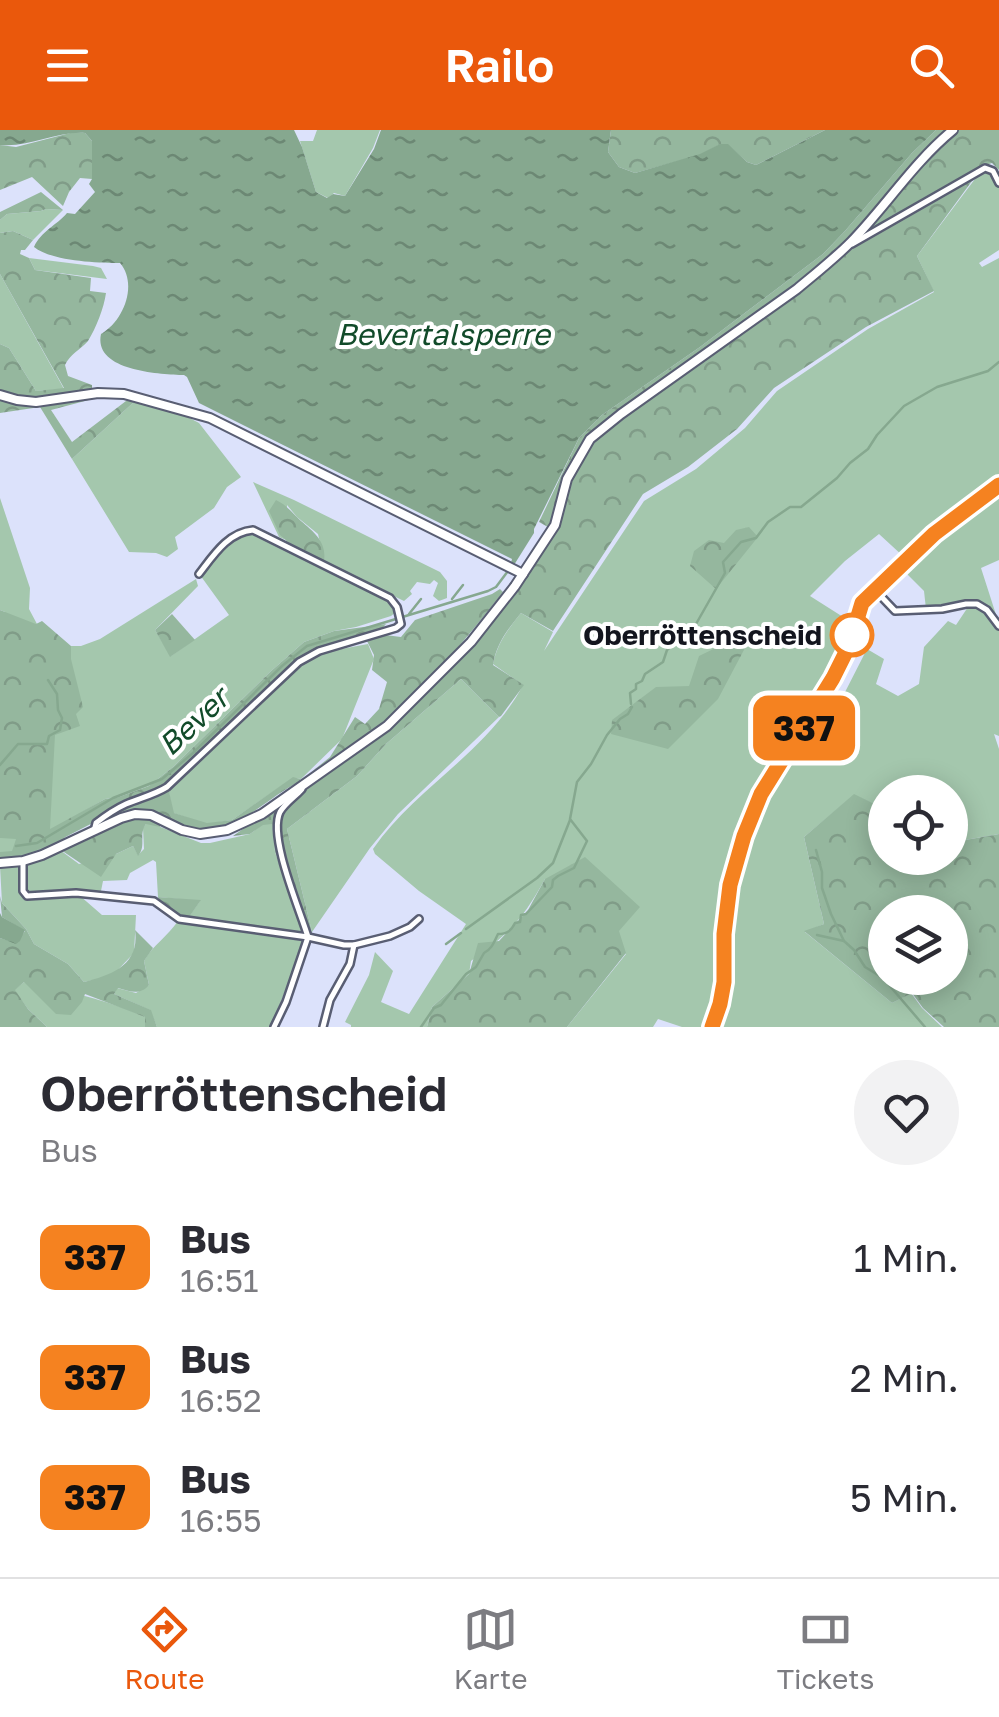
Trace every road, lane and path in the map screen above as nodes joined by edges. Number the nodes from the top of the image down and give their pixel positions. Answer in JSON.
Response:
{"nodes":[{"id":1,"x":953,"y":130,"type":"edge"},
{"id":2,"x":999,"y":183,"type":"edge"},
{"id":3,"x":849,"y":244,"type":"junction"},
{"id":4,"x":0,"y":395,"type":"edge"},
{"id":5,"x":999,"y":485,"type":"edge"},
{"id":6,"x":199,"y":574,"type":"dead end"},
{"id":7,"x":523,"y":574,"type":"junction"},
{"id":8,"x":875,"y":590,"type":"junction"},
{"id":9,"x":999,"y":626,"type":"edge"},
{"id":10,"x":302,"y":786,"type":"junction"},
{"id":11,"x":94,"y":830,"type":"junction"},
{"id":12,"x":23,"y":861,"type":"junction"},
{"id":13,"x":0,"y":863,"type":"edge"},
{"id":14,"x":419,"y":919,"type":"dead end"},
{"id":15,"x":308,"y":937,"type":"junction"},
{"id":16,"x":354,"y":945,"type":"junction"},
{"id":17,"x":274,"y":1027,"type":"edge"},
{"id":18,"x":323,"y":1027,"type":"edge"},
{"id":19,"x":712,"y":1027,"type":"edge"}],
"edges":[{"from":1,"to":3,"type":"street"},
{"from":2,"to":3,"type":"street"},
{"from":3,"to":7,"type":"street"},
{"from":4,"to":7,"type":"street"},
{"from":5,"to":8,"type":"street"},
{"from":6,"to":11,"type":"street"},
{"from":7,"to":10,"type":"street"},
{"from":8,"to":9,"type":"street"},
{"from":8,"to":19,"type":"street"},
{"from":10,"to":11,"type":"street"},
{"from":10,"to":15,"type":"street"},
{"from":11,"to":12,"type":"street"},
{"from":12,"to":13,"type":"street"},
{"from":12,"to":15,"type":"street"},
{"from":14,"to":16,"type":"street"},
{"from":15,"to":16,"type":"street"},
{"from":15,"to":17,"type":"street"},
{"from":16,"to":18,"type":"street"}]}
